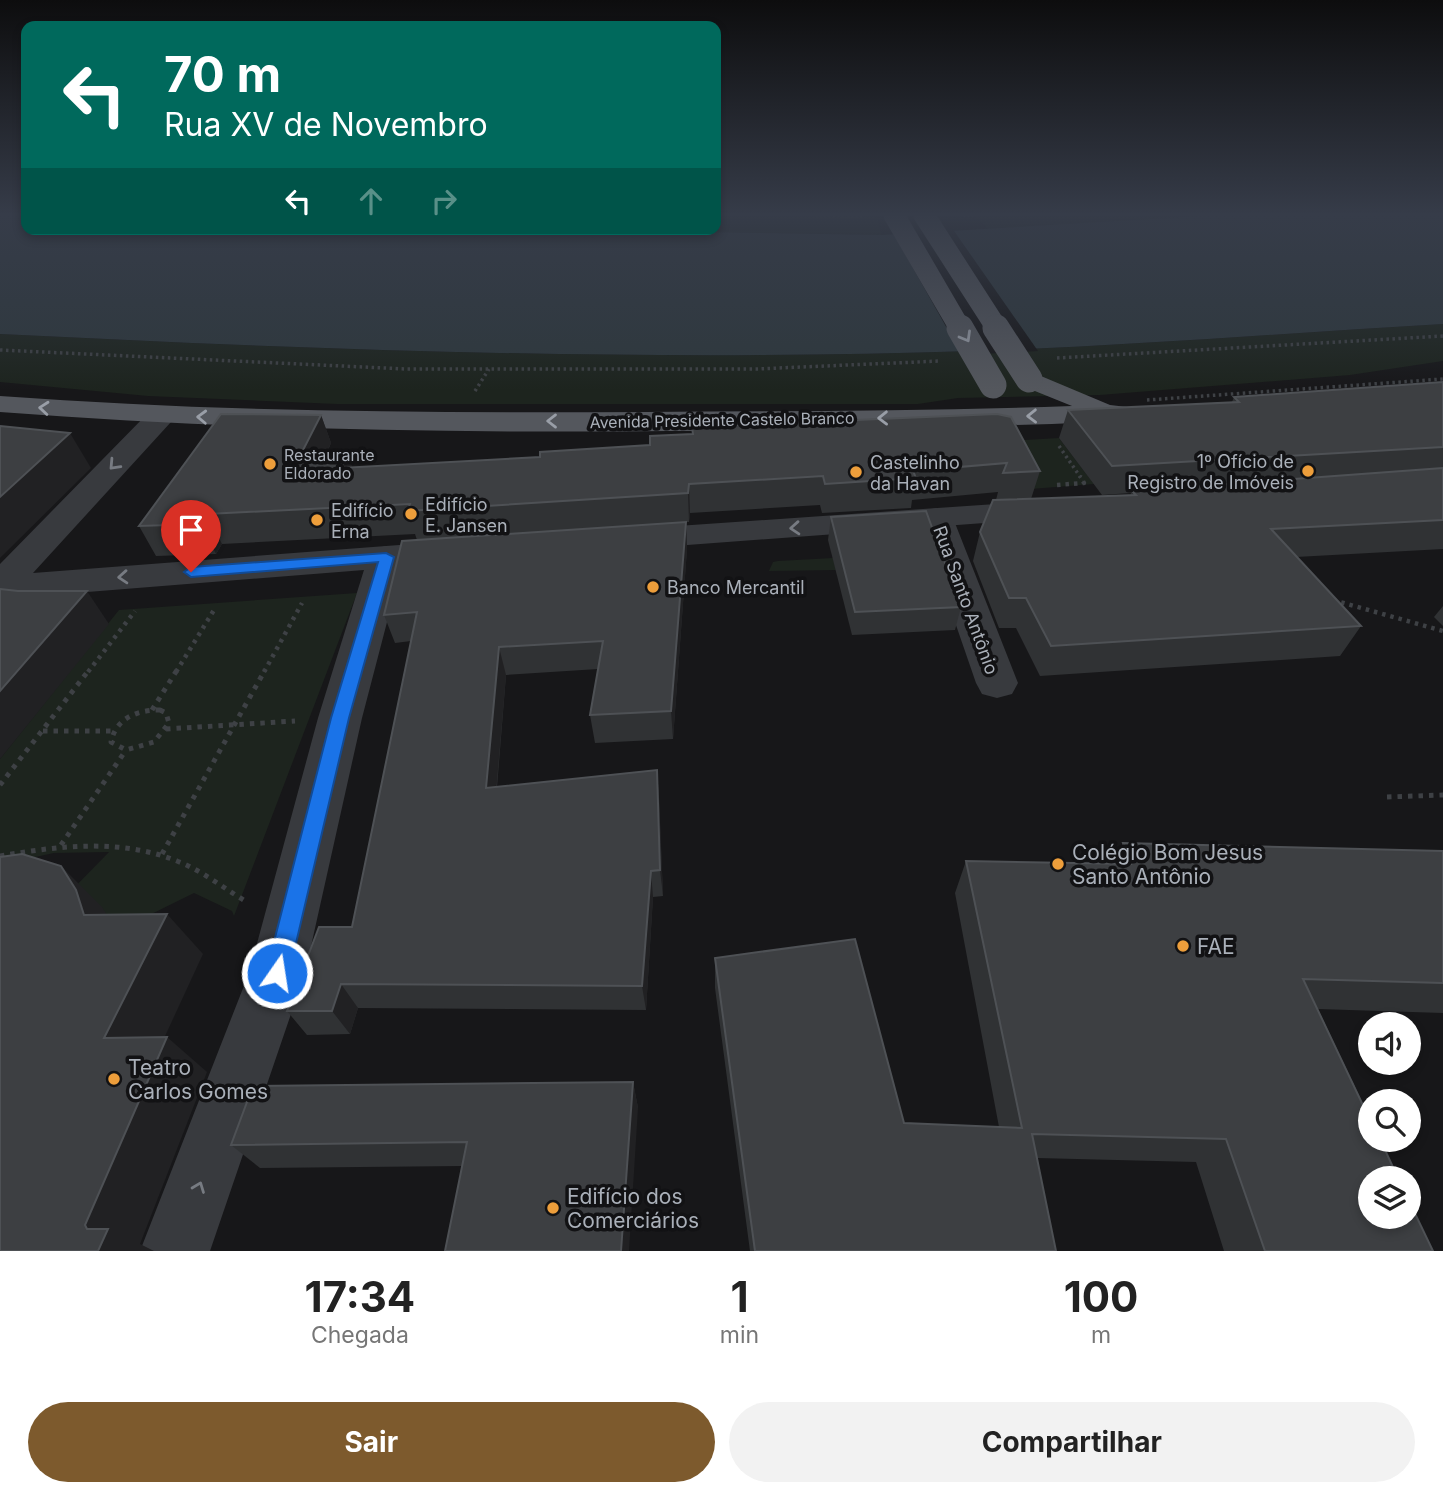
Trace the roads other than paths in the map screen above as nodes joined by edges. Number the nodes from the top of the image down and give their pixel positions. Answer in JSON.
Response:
{"nodes":[{"id":1,"x":928,"y":273,"type":"edge"},
{"id":2,"x":961,"y":273,"type":"edge"},
{"id":3,"x":0,"y":404,"type":"edge"},
{"id":4,"x":161,"y":416,"type":"junction"},
{"id":5,"x":976,"y":417,"type":"junction"},
{"id":6,"x":1072,"y":508,"type":"edge"},
{"id":7,"x":936,"y":518,"type":"junction"},
{"id":8,"x":605,"y":541,"type":"edge"},
{"id":9,"x":483,"y":550,"type":"edge"},
{"id":10,"x":386,"y":557,"type":"junction"},
{"id":11,"x":0,"y":586,"type":"edge"},
{"id":12,"x":997,"y":683,"type":"dead end"},
{"id":13,"x":174,"y":1251,"type":"edge"}],
"edges":[{"from":1,"to":5,"type":"main road","one_way":true,"bridge":true},
{"from":2,"to":5,"type":"main road","name":"Avenida Presidente Castelo Branco","one_way":true,"bridge":true},
{"from":4,"to":3,"type":"main road","name":"Avenida Presidente Castelo Branco","one_way":true},
{"from":5,"to":4,"type":"main road","name":"Avenida Presidente Castelo Branco","one_way":true},
{"from":4,"to":11,"type":"street","one_way":true},
{"from":6,"to":7,"type":"street"},
{"from":7,"to":8,"type":"street","one_way":true},
{"from":7,"to":12,"type":"street","name":"Rua Santo Antônio"},
{"from":9,"to":10,"type":"street"},
{"from":10,"to":11,"type":"street","one_way":true},
{"from":13,"to":10,"type":"street","one_way":true}]}
